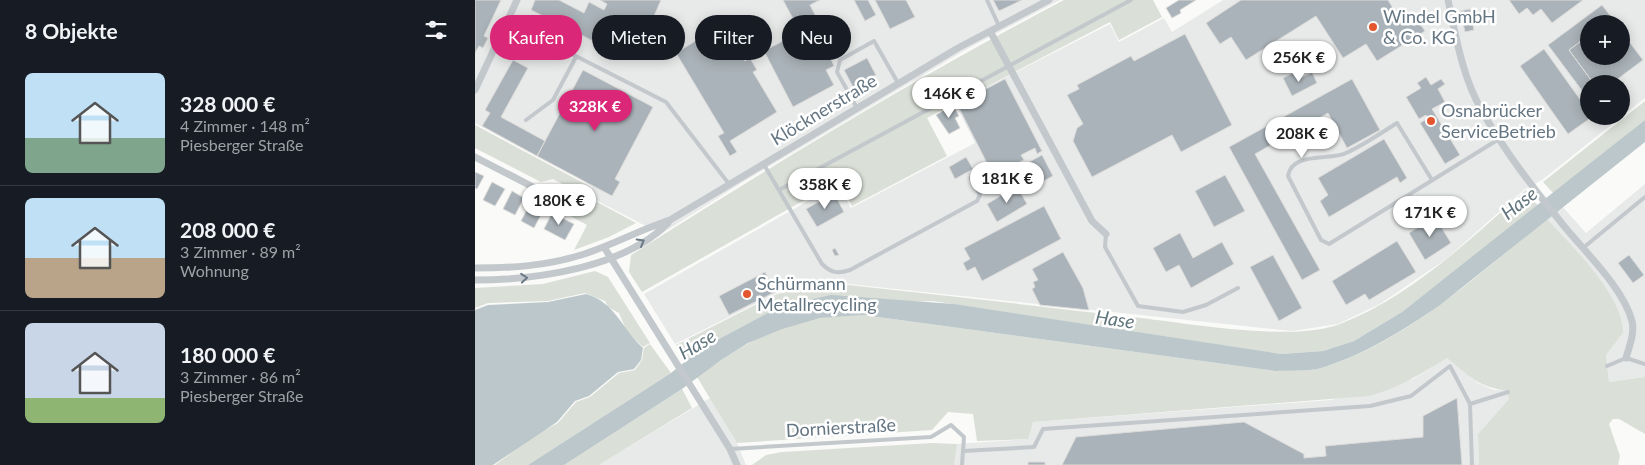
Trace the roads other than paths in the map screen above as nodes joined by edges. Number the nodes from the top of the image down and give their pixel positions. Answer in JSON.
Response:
{"nodes":[{"id":1,"x":517,"y":0,"type":"edge"},
{"id":2,"x":987,"y":0,"type":"edge"},
{"id":3,"x":1049,"y":0,"type":"edge"},
{"id":4,"x":1131,"y":0,"type":"edge"},
{"id":5,"x":1448,"y":0,"type":"edge"},
{"id":6,"x":510,"y":15,"type":"edge"},
{"id":7,"x":999,"y":26,"type":"junction"},
{"id":8,"x":990,"y":31,"type":"junction"},
{"id":9,"x":490,"y":58,"type":"edge"},
{"id":10,"x":574,"y":60,"type":"edge"},
{"id":11,"x":582,"y":60,"type":"edge"},
{"id":12,"x":1008,"y":66,"type":"junction"},
{"id":13,"x":898,"y":83,"type":"junction"},
{"id":14,"x":475,"y":90,"type":"edge"},
{"id":15,"x":857,"y":108,"type":"junction"},
{"id":16,"x":526,"y":120,"type":"dead end"},
{"id":17,"x":1499,"y":139,"type":"junction"},
{"id":18,"x":475,"y":157,"type":"edge"},
{"id":19,"x":763,"y":164,"type":"junction"},
{"id":20,"x":971,"y":178,"type":"dead end"},
{"id":21,"x":1432,"y":180,"type":"junction"},
{"id":22,"x":729,"y":184,"type":"junction"},
{"id":23,"x":779,"y":190,"type":"junction"},
{"id":24,"x":556,"y":193,"type":"dead end"},
{"id":25,"x":1645,"y":197,"type":"edge"},
{"id":26,"x":670,"y":220,"type":"junction"},
{"id":27,"x":1105,"y":234,"type":"joint"},
{"id":28,"x":604,"y":247,"type":"junction"},
{"id":29,"x":1583,"y":248,"type":"junction"},
{"id":30,"x":609,"y":258,"type":"junction"},
{"id":31,"x":475,"y":268,"type":"edge"},
{"id":32,"x":475,"y":280,"type":"edge"},
{"id":33,"x":1238,"y":288,"type":"dead end"},
{"id":34,"x":1626,"y":358,"type":"junction"},
{"id":35,"x":1645,"y":364,"type":"edge"},
{"id":36,"x":1607,"y":366,"type":"dead end"},
{"id":37,"x":1507,"y":392,"type":"dead end"},
{"id":38,"x":1471,"y":404,"type":"junction"},
{"id":39,"x":730,"y":449,"type":"junction"},
{"id":40,"x":963,"y":451,"type":"junction"},
{"id":41,"x":737,"y":465,"type":"edge"},
{"id":42,"x":961,"y":465,"type":"edge"},
{"id":43,"x":1472,"y":465,"type":"edge"}],
"edges":[{"from":1,"to":6,"type":"street"},
{"from":2,"to":7,"type":"lane"},
{"from":3,"to":7,"type":"street","name":"Klöcknerstraße"},
{"from":4,"to":12,"type":"lane"},
{"from":5,"to":17,"type":"street"},
{"from":7,"to":8,"type":"street","name":"Klöcknerstraße"},
{"from":8,"to":12,"type":"street"},
{"from":8,"to":13,"type":"street","name":"Klöcknerstraße"},
{"from":9,"to":14,"type":"street"},
{"from":10,"to":16,"type":"lane"},
{"from":11,"to":22,"type":"lane"},
{"from":12,"to":23,"type":"lane"},
{"from":12,"to":27,"type":"street"},
{"from":13,"to":15,"type":"street","name":"Klöcknerstraße"},
{"from":13,"to":15,"type":"lane"},
{"from":15,"to":19,"type":"street","name":"Klöcknerstraße"},
{"from":17,"to":21,"type":"lane"},
{"from":17,"to":29,"type":"street"},
{"from":18,"to":24,"type":"street"},
{"from":19,"to":22,"type":"street","name":"Klöcknerstraße"},
{"from":19,"to":23,"type":"lane"},
{"from":20,"to":23,"type":"lane"},
{"from":21,"to":21,"type":"lane"},
{"from":22,"to":26,"type":"street","name":"Klöcknerstraße"},
{"from":25,"to":29,"type":"lane"},
{"from":26,"to":28,"type":"street","name":"Klöcknerstraße"},
{"from":30,"to":26,"type":"street","name":"Klöcknerstraße","one_way":true},
{"from":27,"to":33,"type":"lane"},
{"from":28,"to":30,"type":"street"},
{"from":28,"to":31,"type":"street","name":"Klöcknerstraße"},
{"from":29,"to":34,"type":"street"},
{"from":32,"to":30,"type":"street","name":"Klöcknerstraße","one_way":true},
{"from":30,"to":39,"type":"street"},
{"from":34,"to":35,"type":"lane"},
{"from":34,"to":36,"type":"lane"},
{"from":37,"to":38,"type":"lane"},
{"from":38,"to":40,"type":"lane"},
{"from":38,"to":43,"type":"lane"},
{"from":39,"to":40,"type":"lane","name":"Dornierstraße"},
{"from":39,"to":41,"type":"street"},
{"from":40,"to":42,"type":"lane"}]}
